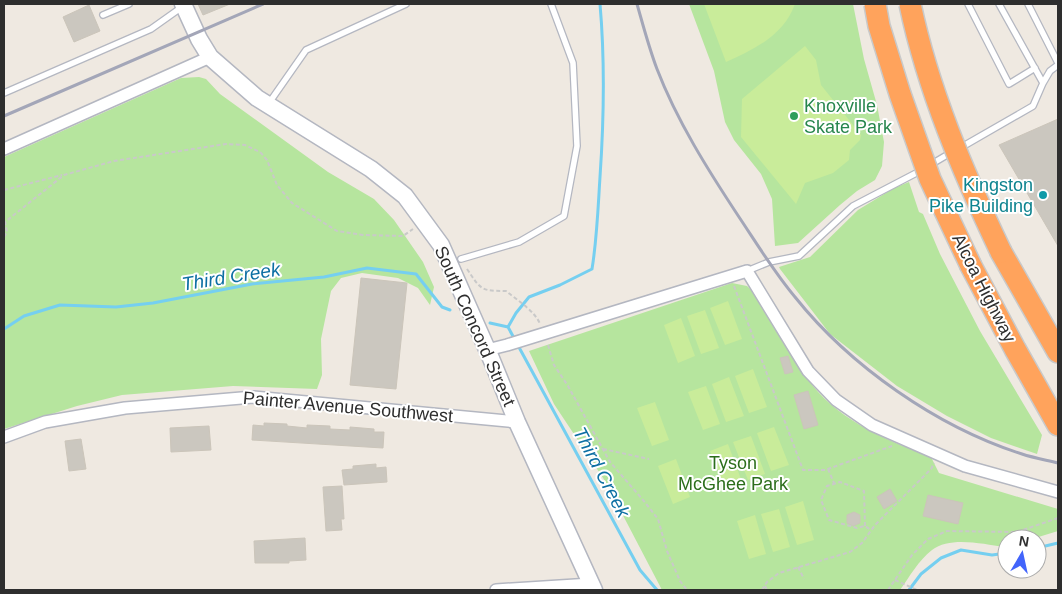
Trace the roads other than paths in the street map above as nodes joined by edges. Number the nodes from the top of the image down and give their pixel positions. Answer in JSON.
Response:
{"nodes":[{"id":1,"x":129,"y":4,"type":"edge"},
{"id":2,"x":406,"y":4,"type":"edge"},
{"id":3,"x":551,"y":4,"type":"edge"},
{"id":4,"x":874,"y":4,"type":"edge"},
{"id":5,"x":910,"y":4,"type":"edge"},
{"id":6,"x":968,"y":4,"type":"edge"},
{"id":7,"x":999,"y":4,"type":"edge"},
{"id":8,"x":1028,"y":4,"type":"edge"},
{"id":9,"x":184,"y":5,"type":"edge"},
{"id":10,"x":103,"y":15,"type":"dead end"},
{"id":11,"x":210,"y":57,"type":"junction"},
{"id":12,"x":1058,"y":64,"type":"edge"},
{"id":13,"x":1034,"y":68,"type":"junction"},
{"id":14,"x":1043,"y":83,"type":"junction"},
{"id":15,"x":4,"y":92,"type":"edge"},
{"id":16,"x":268,"y":105,"type":"junction"},
{"id":17,"x":4,"y":149,"type":"edge"},
{"id":18,"x":462,"y":259,"type":"road end"},
{"id":19,"x":747,"y":271,"type":"junction"},
{"id":20,"x":487,"y":350,"type":"junction"},
{"id":21,"x":1058,"y":352,"type":"edge"},
{"id":22,"x":517,"y":422,"type":"junction"},
{"id":23,"x":1058,"y":425,"type":"edge"},
{"id":24,"x":4,"y":437,"type":"edge"},
{"id":25,"x":1058,"y":492,"type":"edge"},
{"id":26,"x":592,"y":587,"type":"edge"},
{"id":27,"x":496,"y":590,"type":"edge"}],
"edges":[{"from":1,"to":10,"type":"lane"},
{"from":2,"to":16,"type":"lane"},
{"from":3,"to":18,"type":"lane"},
{"from":4,"to":23,"type":"highway","name":"Alcoa Highway","bridge":true},
{"from":5,"to":21,"type":"highway","name":"Alcoa Highway","bridge":true},
{"from":6,"to":13,"type":"lane"},
{"from":7,"to":13,"type":"lane"},
{"from":8,"to":12,"type":"lane"},
{"from":9,"to":11,"type":"street","name":"South Concord Street"},
{"from":9,"to":15,"type":"lane"},
{"from":11,"to":16,"type":"street","name":"South Concord Street"},
{"from":11,"to":17,"type":"street"},
{"from":12,"to":14,"type":"lane"},
{"from":13,"to":14,"type":"lane"},
{"from":14,"to":19,"type":"lane"},
{"from":16,"to":20,"type":"street","name":"South Concord Street"},
{"from":19,"to":20,"type":"street"},
{"from":19,"to":25,"type":"street"},
{"from":20,"to":22,"type":"street","name":"South Concord Street"},
{"from":22,"to":24,"type":"street","name":"Painter Avenue Southwest"},
{"from":22,"to":26,"type":"street","name":"South Concord Street"},
{"from":26,"to":27,"type":"street"}]}
